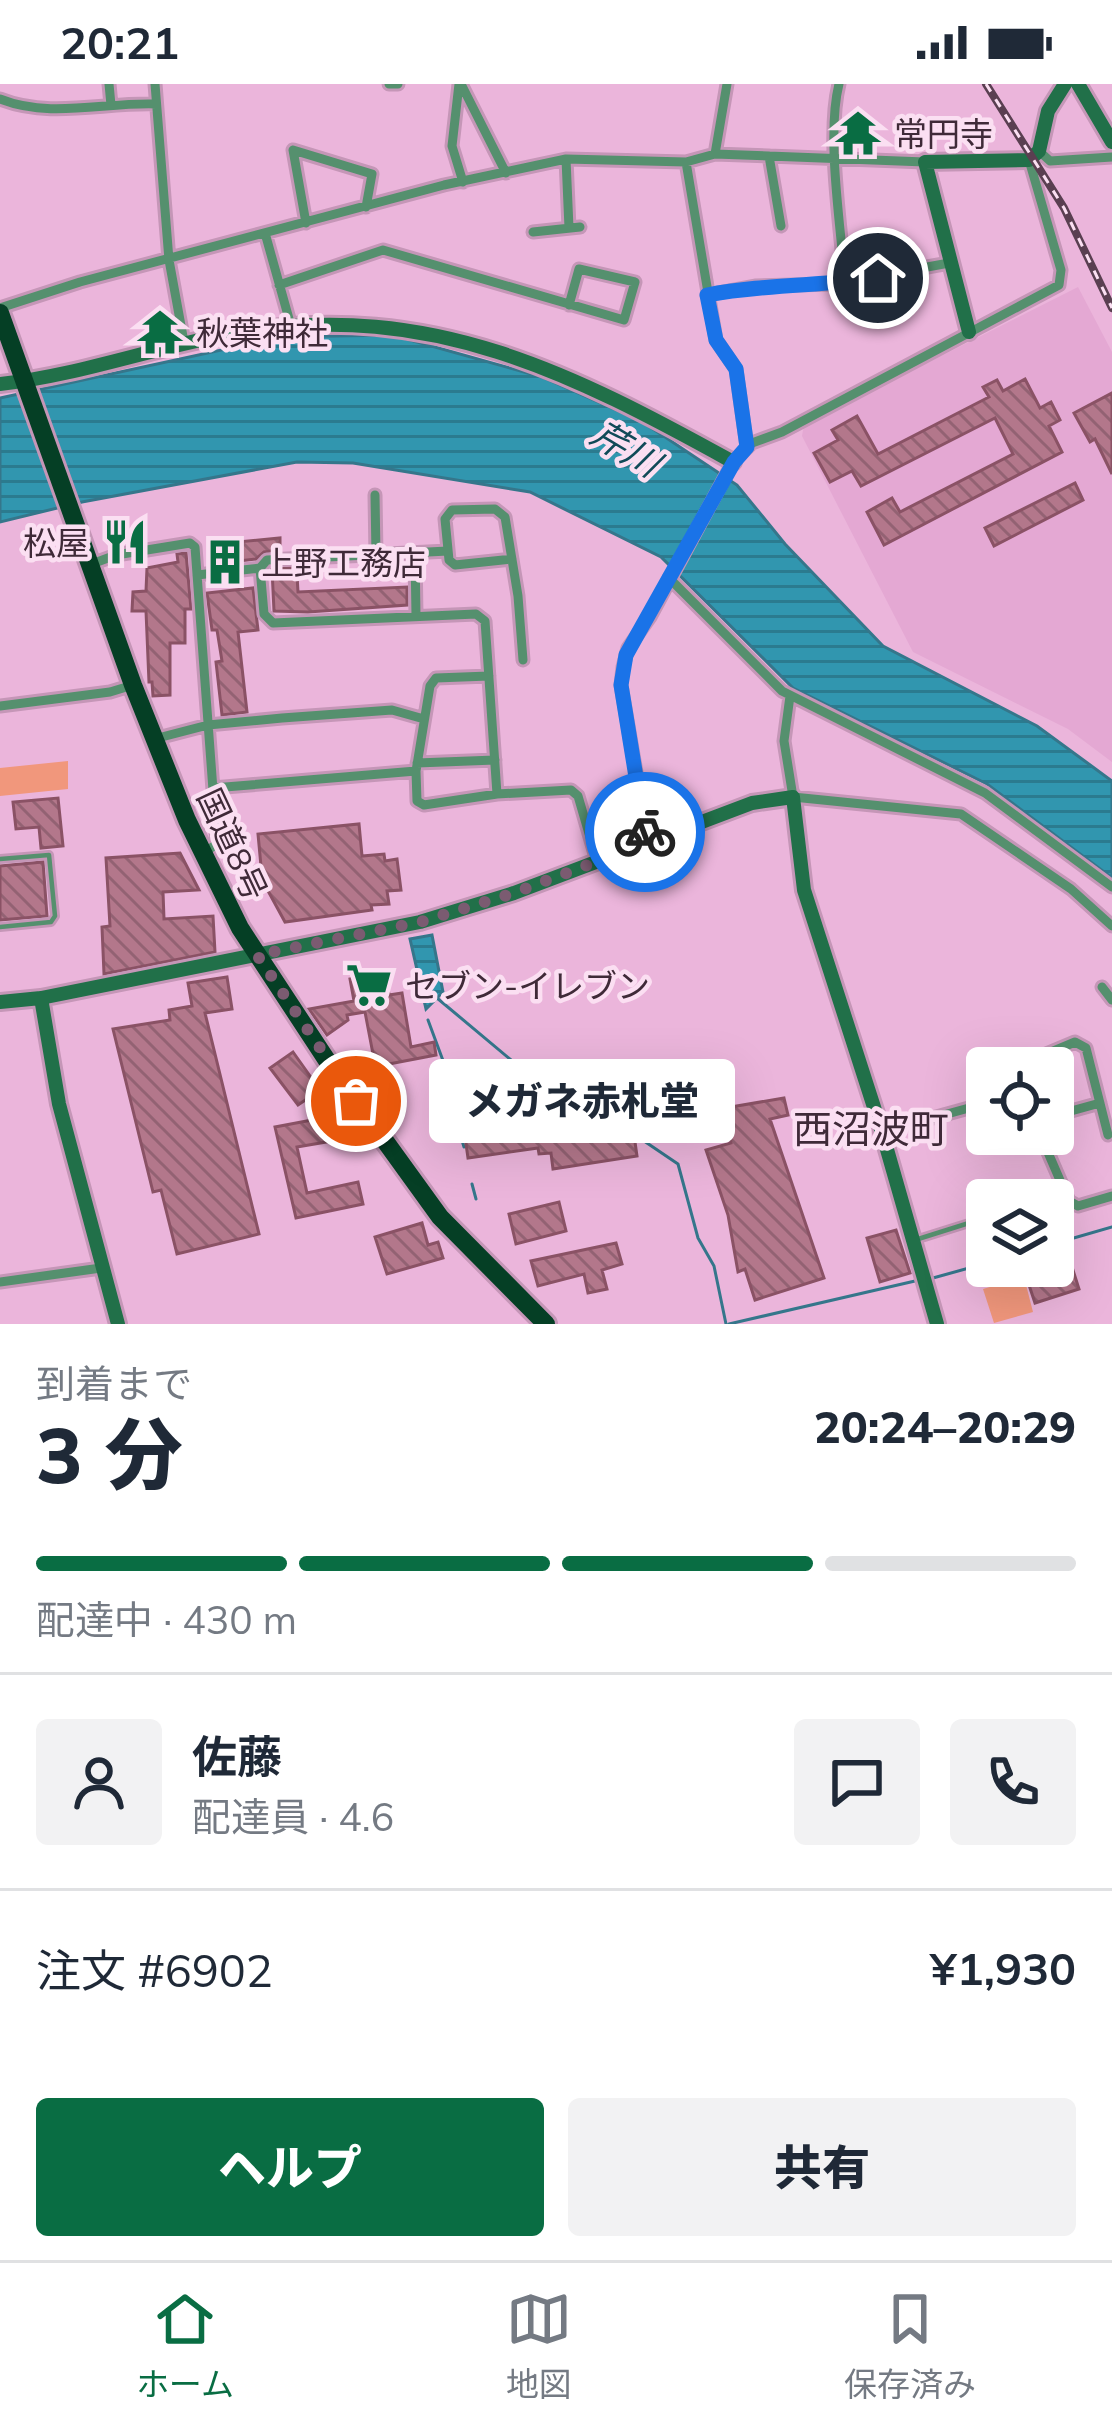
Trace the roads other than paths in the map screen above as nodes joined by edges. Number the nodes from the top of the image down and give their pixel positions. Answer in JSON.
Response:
{"nodes":[{"id":1,"x":109,"y":84,"type":"edge"},
{"id":2,"x":155,"y":84,"type":"edge"},
{"id":3,"x":460,"y":84,"type":"edge"},
{"id":4,"x":728,"y":84,"type":"edge"},
{"id":5,"x":839,"y":84,"type":"edge"},
{"id":6,"x":1066,"y":84,"type":"edge"},
{"id":7,"x":1078,"y":84,"type":"edge"},
{"id":8,"x":0,"y":99,"type":"edge"},
{"id":9,"x":111,"y":104,"type":"junction"},
{"id":10,"x":156,"y":104,"type":"junction"},
{"id":11,"x":1112,"y":142,"type":"edge"},
{"id":12,"x":715,"y":154,"type":"junction"},
{"id":13,"x":769,"y":156,"type":"junction"},
{"id":14,"x":1034,"y":156,"type":"junction"},
{"id":15,"x":836,"y":157,"type":"junction"},
{"id":16,"x":1112,"y":158,"type":"edge"},
{"id":17,"x":566,"y":159,"type":"junction"},
{"id":18,"x":686,"y":162,"type":"junction"},
{"id":19,"x":925,"y":162,"type":"junction"},
{"id":20,"x":506,"y":173,"type":"junction"},
{"id":21,"x":463,"y":182,"type":"junction"},
{"id":22,"x":366,"y":207,"type":"junction"},
{"id":23,"x":306,"y":223,"type":"junction"},
{"id":24,"x":782,"y":226,"type":"dead end"},
{"id":25,"x":532,"y":232,"type":"dead end"},
{"id":26,"x":265,"y":233,"type":"junction"},
{"id":27,"x":169,"y":260,"type":"junction"},
{"id":28,"x":950,"y":263,"type":"junction"},
{"id":29,"x":845,"y":282,"type":"junction"},
{"id":30,"x":279,"y":284,"type":"junction"},
{"id":31,"x":707,"y":295,"type":"junction"},
{"id":32,"x":569,"y":305,"type":"junction"},
{"id":33,"x":0,"y":310,"type":"edge"},
{"id":34,"x":291,"y":326,"type":"junction"},
{"id":35,"x":969,"y":332,"type":"junction"},
{"id":36,"x":184,"y":342,"type":"junction"},
{"id":37,"x":0,"y":384,"type":"edge"},
{"id":38,"x":25,"y":386,"type":"junction"},
{"id":39,"x":747,"y":447,"type":"junction"},
{"id":40,"x":731,"y":468,"type":"junction"},
{"id":41,"x":375,"y":495,"type":"dead end"},
{"id":42,"x":448,"y":551,"type":"junction"},
{"id":43,"x":415,"y":553,"type":"junction"},
{"id":44,"x":376,"y":555,"type":"junction"},
{"id":45,"x":512,"y":559,"type":"junction"},
{"id":46,"x":89,"y":565,"type":"junction"},
{"id":47,"x":260,"y":568,"type":"junction"},
{"id":48,"x":671,"y":574,"type":"junction"},
{"id":49,"x":197,"y":575,"type":"junction"},
{"id":50,"x":416,"y":616,"type":"junction"},
{"id":51,"x":523,"y":660,"type":"dead end"},
{"id":52,"x":489,"y":676,"type":"junction"},
{"id":53,"x":133,"y":685,"type":"junction"},
{"id":54,"x":790,"y":696,"type":"junction"},
{"id":55,"x":0,"y":706,"type":"edge"},
{"id":56,"x":424,"y":718,"type":"junction"},
{"id":57,"x":208,"y":725,"type":"junction"},
{"id":58,"x":154,"y":739,"type":"junction"},
{"id":59,"x":495,"y":760,"type":"junction"},
{"id":60,"x":417,"y":767,"type":"junction"},
{"id":61,"x":213,"y":788,"type":"junction"},
{"id":62,"x":497,"y":794,"type":"junction"},
{"id":63,"x":793,"y":797,"type":"junction"},
{"id":64,"x":648,"y":842,"type":"junction"},
{"id":65,"x":203,"y":853,"type":"junction"},
{"id":66,"x":0,"y":859,"type":"edge"},
{"id":67,"x":597,"y":861,"type":"junction"},
{"id":68,"x":1112,"y":887,"type":"edge"},
{"id":69,"x":1112,"y":926,"type":"edge"},
{"id":70,"x":0,"y":927,"type":"edge"},
{"id":71,"x":257,"y":955,"type":"junction"},
{"id":72,"x":1102,"y":987,"type":"dead end"},
{"id":73,"x":41,"y":998,"type":"junction"},
{"id":74,"x":1112,"y":1000,"type":"edge"},
{"id":75,"x":0,"y":1002,"type":"edge"},
{"id":76,"x":1064,"y":1047,"type":"edge"},
{"id":77,"x":1100,"y":1103,"type":"junction"},
{"id":78,"x":966,"y":1108,"type":"edge"},
{"id":79,"x":1074,"y":1110,"type":"edge"},
{"id":80,"x":882,"y":1132,"type":"junction"},
{"id":81,"x":1110,"y":1135,"type":"edge"},
{"id":82,"x":1112,"y":1150,"type":"edge"},
{"id":83,"x":1049,"y":1155,"type":"edge"},
{"id":84,"x":1112,"y":1196,"type":"edge"},
{"id":85,"x":966,"y":1224,"type":"edge"},
{"id":86,"x":913,"y":1241,"type":"junction"},
{"id":87,"x":101,"y":1268,"type":"junction"},
{"id":88,"x":0,"y":1282,"type":"edge"},
{"id":89,"x":118,"y":1324,"type":"edge"},
{"id":90,"x":546,"y":1324,"type":"edge"},
{"id":91,"x":937,"y":1324,"type":"edge"}],
"edges":[{"from":1,"to":9,"type":"street"},
{"from":2,"to":10,"type":"street"},
{"from":3,"to":20,"type":"street"},
{"from":3,"to":21,"type":"street"},
{"from":4,"to":12,"type":"street"},
{"from":5,"to":15,"type":"street"},
{"from":6,"to":14,"type":"street"},
{"from":7,"to":11,"type":"street"},
{"from":8,"to":9,"type":"street"},
{"from":9,"to":10,"type":"street"},
{"from":10,"to":27,"type":"street"},
{"from":12,"to":13,"type":"street"},
{"from":12,"to":18,"type":"street"},
{"from":13,"to":15,"type":"street"},
{"from":13,"to":24,"type":"street"},
{"from":14,"to":16,"type":"street"},
{"from":14,"to":19,"type":"street"},
{"from":14,"to":35,"type":"street"},
{"from":15,"to":19,"type":"street"},
{"from":15,"to":29,"type":"street"},
{"from":17,"to":18,"type":"street"},
{"from":17,"to":20,"type":"street"},
{"from":17,"to":25,"type":"street"},
{"from":18,"to":31,"type":"street"},
{"from":19,"to":28,"type":"street"},
{"from":20,"to":21,"type":"street"},
{"from":21,"to":22,"type":"street"},
{"from":22,"to":23,"type":"street"},
{"from":22,"to":23,"type":"street"},
{"from":23,"to":26,"type":"street"},
{"from":26,"to":27,"type":"street"},
{"from":26,"to":30,"type":"street"},
{"from":27,"to":33,"type":"street"},
{"from":27,"to":36,"type":"street"},
{"from":28,"to":29,"type":"street"},
{"from":28,"to":35,"type":"street"},
{"from":29,"to":31,"type":"street"},
{"from":30,"to":32,"type":"street"},
{"from":30,"to":34,"type":"street"},
{"from":31,"to":39,"type":"street"},
{"from":32,"to":32,"type":"street"},
{"from":33,"to":38,"type":"highway","name":"国道8号"},
{"from":34,"to":36,"type":"street"},
{"from":34,"to":40,"type":"street"},
{"from":35,"to":39,"type":"street"},
{"from":36,"to":38,"type":"street"},
{"from":37,"to":38,"type":"street"},
{"from":38,"to":46,"type":"highway","name":"国道8号"},
{"from":39,"to":40,"type":"street"},
{"from":40,"to":48,"type":"street"},
{"from":41,"to":44,"type":"street"},
{"from":42,"to":43,"type":"street"},
{"from":42,"to":45,"type":"street"},
{"from":42,"to":45,"type":"street"},
{"from":43,"to":44,"type":"street"},
{"from":43,"to":50,"type":"street"},
{"from":44,"to":47,"type":"street"},
{"from":45,"to":51,"type":"street"},
{"from":46,"to":49,"type":"street"},
{"from":46,"to":53,"type":"highway","name":"国道8号"},
{"from":47,"to":49,"type":"street"},
{"from":47,"to":50,"type":"street"},
{"from":48,"to":54,"type":"street"},
{"from":48,"to":64,"type":"street"},
{"from":49,"to":57,"type":"street"},
{"from":50,"to":52,"type":"street"},
{"from":52,"to":56,"type":"street"},
{"from":52,"to":59,"type":"street"},
{"from":53,"to":55,"type":"street"},
{"from":53,"to":58,"type":"highway","name":"国道8号"},
{"from":54,"to":63,"type":"street"},
{"from":54,"to":68,"type":"street"},
{"from":56,"to":57,"type":"street"},
{"from":56,"to":60,"type":"street"},
{"from":57,"to":58,"type":"street"},
{"from":57,"to":61,"type":"street"},
{"from":58,"to":65,"type":"highway","name":"国道8号"},
{"from":59,"to":60,"type":"street"},
{"from":59,"to":62,"type":"street"},
{"from":60,"to":61,"type":"street"},
{"from":60,"to":62,"type":"street"},
{"from":61,"to":65,"type":"street"},
{"from":62,"to":67,"type":"street"},
{"from":63,"to":64,"type":"street"},
{"from":63,"to":69,"type":"street"},
{"from":63,"to":80,"type":"street"},
{"from":64,"to":67,"type":"street"},
{"from":65,"to":71,"type":"highway","name":"国道8号"},
{"from":66,"to":70,"type":"lane"},
{"from":67,"to":71,"type":"street"},
{"from":71,"to":73,"type":"street"},
{"from":71,"to":90,"type":"highway","name":"国道8号"},
{"from":72,"to":74,"type":"street"},
{"from":73,"to":75,"type":"street"},
{"from":73,"to":87,"type":"street"},
{"from":76,"to":77,"type":"street"},
{"from":77,"to":79,"type":"street"},
{"from":77,"to":81,"type":"street"},
{"from":78,"to":80,"type":"street"},
{"from":80,"to":86,"type":"street"},
{"from":81,"to":82,"type":"street"},
{"from":83,"to":84,"type":"street"},
{"from":85,"to":86,"type":"lane"},
{"from":86,"to":91,"type":"street"},
{"from":87,"to":88,"type":"street"},
{"from":87,"to":89,"type":"street"}]}
